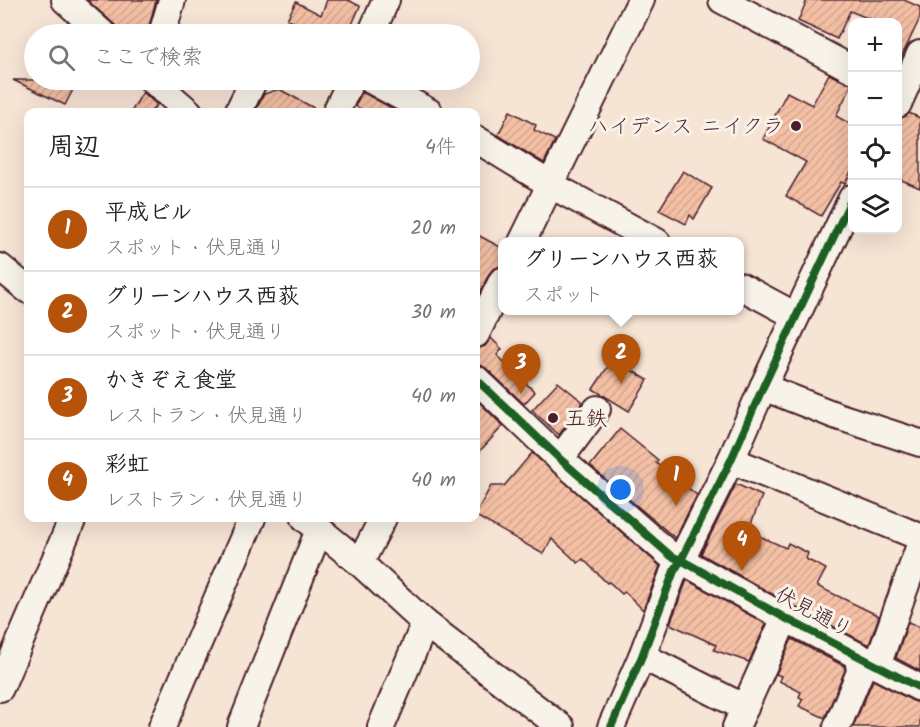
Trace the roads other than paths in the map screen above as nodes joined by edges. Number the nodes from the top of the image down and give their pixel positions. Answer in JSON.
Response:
{"nodes":[{"id":1,"x":65,"y":0,"type":"edge"},
{"id":2,"x":172,"y":0,"type":"edge"},
{"id":3,"x":386,"y":0,"type":"edge"},
{"id":4,"x":641,"y":0,"type":"edge"},
{"id":5,"x":722,"y":0,"type":"edge"},
{"id":6,"x":92,"y":24,"type":"edge"},
{"id":7,"x":165,"y":24,"type":"edge"},
{"id":8,"x":375,"y":24,"type":"edge"},
{"id":9,"x":920,"y":54,"type":"edge"},
{"id":10,"x":848,"y":67,"type":"edge"},
{"id":11,"x":164,"y":90,"type":"edge"},
{"id":12,"x":249,"y":90,"type":"edge"},
{"id":13,"x":346,"y":90,"type":"edge"},
{"id":14,"x":389,"y":90,"type":"edge"},
{"id":15,"x":904,"y":99,"type":"edge"},
{"id":16,"x":184,"y":108,"type":"edge"},
{"id":17,"x":240,"y":108,"type":"edge"},
{"id":18,"x":338,"y":108,"type":"edge"},
{"id":19,"x":422,"y":108,"type":"edge"},
{"id":20,"x":480,"y":141,"type":"edge"},
{"id":21,"x":551,"y":185,"type":"junction"},
{"id":22,"x":848,"y":206,"type":"edge"},
{"id":23,"x":525,"y":237,"type":"edge"},
{"id":24,"x":648,"y":237,"type":"edge"},
{"id":25,"x":0,"y":267,"type":"edge"},
{"id":26,"x":24,"y":287,"type":"edge"},
{"id":27,"x":744,"y":288,"type":"edge"},
{"id":28,"x":498,"y":289,"type":"edge"},
{"id":29,"x":796,"y":316,"type":"junction"},
{"id":30,"x":480,"y":325,"type":"edge"},
{"id":31,"x":480,"y":383,"type":"edge"},
{"id":32,"x":763,"y":387,"type":"junction"},
{"id":33,"x":597,"y":409,"type":"dead end"},
{"id":34,"x":920,"y":443,"type":"edge"},
{"id":35,"x":560,"y":459,"type":"junction"},
{"id":36,"x":731,"y":459,"type":"junction"},
{"id":37,"x":71,"y":522,"type":"edge"},
{"id":38,"x":250,"y":522,"type":"edge"},
{"id":39,"x":381,"y":522,"type":"edge"},
{"id":40,"x":312,"y":524,"type":"edge"},
{"id":41,"x":920,"y":537,"type":"edge"},
{"id":42,"x":920,"y":545,"type":"edge"},
{"id":43,"x":681,"y":560,"type":"junction"},
{"id":44,"x":360,"y":563,"type":"junction"},
{"id":45,"x":785,"y":618,"type":"junction"},
{"id":46,"x":425,"y":623,"type":"junction"},
{"id":47,"x":642,"y":656,"type":"junction"},
{"id":48,"x":867,"y":661,"type":"junction"},
{"id":49,"x":0,"y":688,"type":"edge"},
{"id":50,"x":920,"y":688,"type":"edge"},
{"id":51,"x":740,"y":718,"type":"edge"},
{"id":52,"x":162,"y":727,"type":"edge"},
{"id":53,"x":241,"y":727,"type":"edge"},
{"id":54,"x":381,"y":727,"type":"edge"},
{"id":55,"x":561,"y":727,"type":"edge"},
{"id":56,"x":611,"y":727,"type":"edge"},
{"id":57,"x":837,"y":727,"type":"edge"}],
"edges":[{"from":1,"to":6,"type":"street"},
{"from":2,"to":7,"type":"street"},
{"from":3,"to":8,"type":"street"},
{"from":4,"to":21,"type":"street"},
{"from":5,"to":10,"type":"street"},
{"from":9,"to":15,"type":"street"},
{"from":11,"to":16,"type":"street"},
{"from":12,"to":17,"type":"street"},
{"from":13,"to":18,"type":"street"},
{"from":14,"to":19,"type":"street"},
{"from":20,"to":21,"type":"street"},
{"from":21,"to":23,"type":"street"},
{"from":21,"to":24,"type":"street"},
{"from":22,"to":29,"type":"street"},
{"from":25,"to":26,"type":"street"},
{"from":27,"to":29,"type":"street"},
{"from":28,"to":30,"type":"street"},
{"from":29,"to":32,"type":"street"},
{"from":31,"to":35,"type":"street","name":"伏見通り"},
{"from":32,"to":34,"type":"street"},
{"from":32,"to":36,"type":"street"},
{"from":33,"to":35,"type":"street"},
{"from":35,"to":43,"type":"street","name":"伏見通り"},
{"from":36,"to":41,"type":"street"},
{"from":36,"to":43,"type":"street"},
{"from":37,"to":49,"type":"street"},
{"from":38,"to":52,"type":"street"},
{"from":39,"to":44,"type":"street"},
{"from":40,"to":44,"type":"street"},
{"from":40,"to":53,"type":"street"},
{"from":42,"to":48,"type":"street"},
{"from":43,"to":45,"type":"street","name":"伏見通り"},
{"from":43,"to":47,"type":"street"},
{"from":44,"to":46,"type":"street"},
{"from":45,"to":48,"type":"street","name":"伏見通り"},
{"from":45,"to":51,"type":"street"},
{"from":46,"to":54,"type":"street"},
{"from":46,"to":55,"type":"street"},
{"from":47,"to":51,"type":"street"},
{"from":47,"to":56,"type":"street"},
{"from":48,"to":50,"type":"street","name":"伏見通り"},
{"from":48,"to":57,"type":"street"}]}
